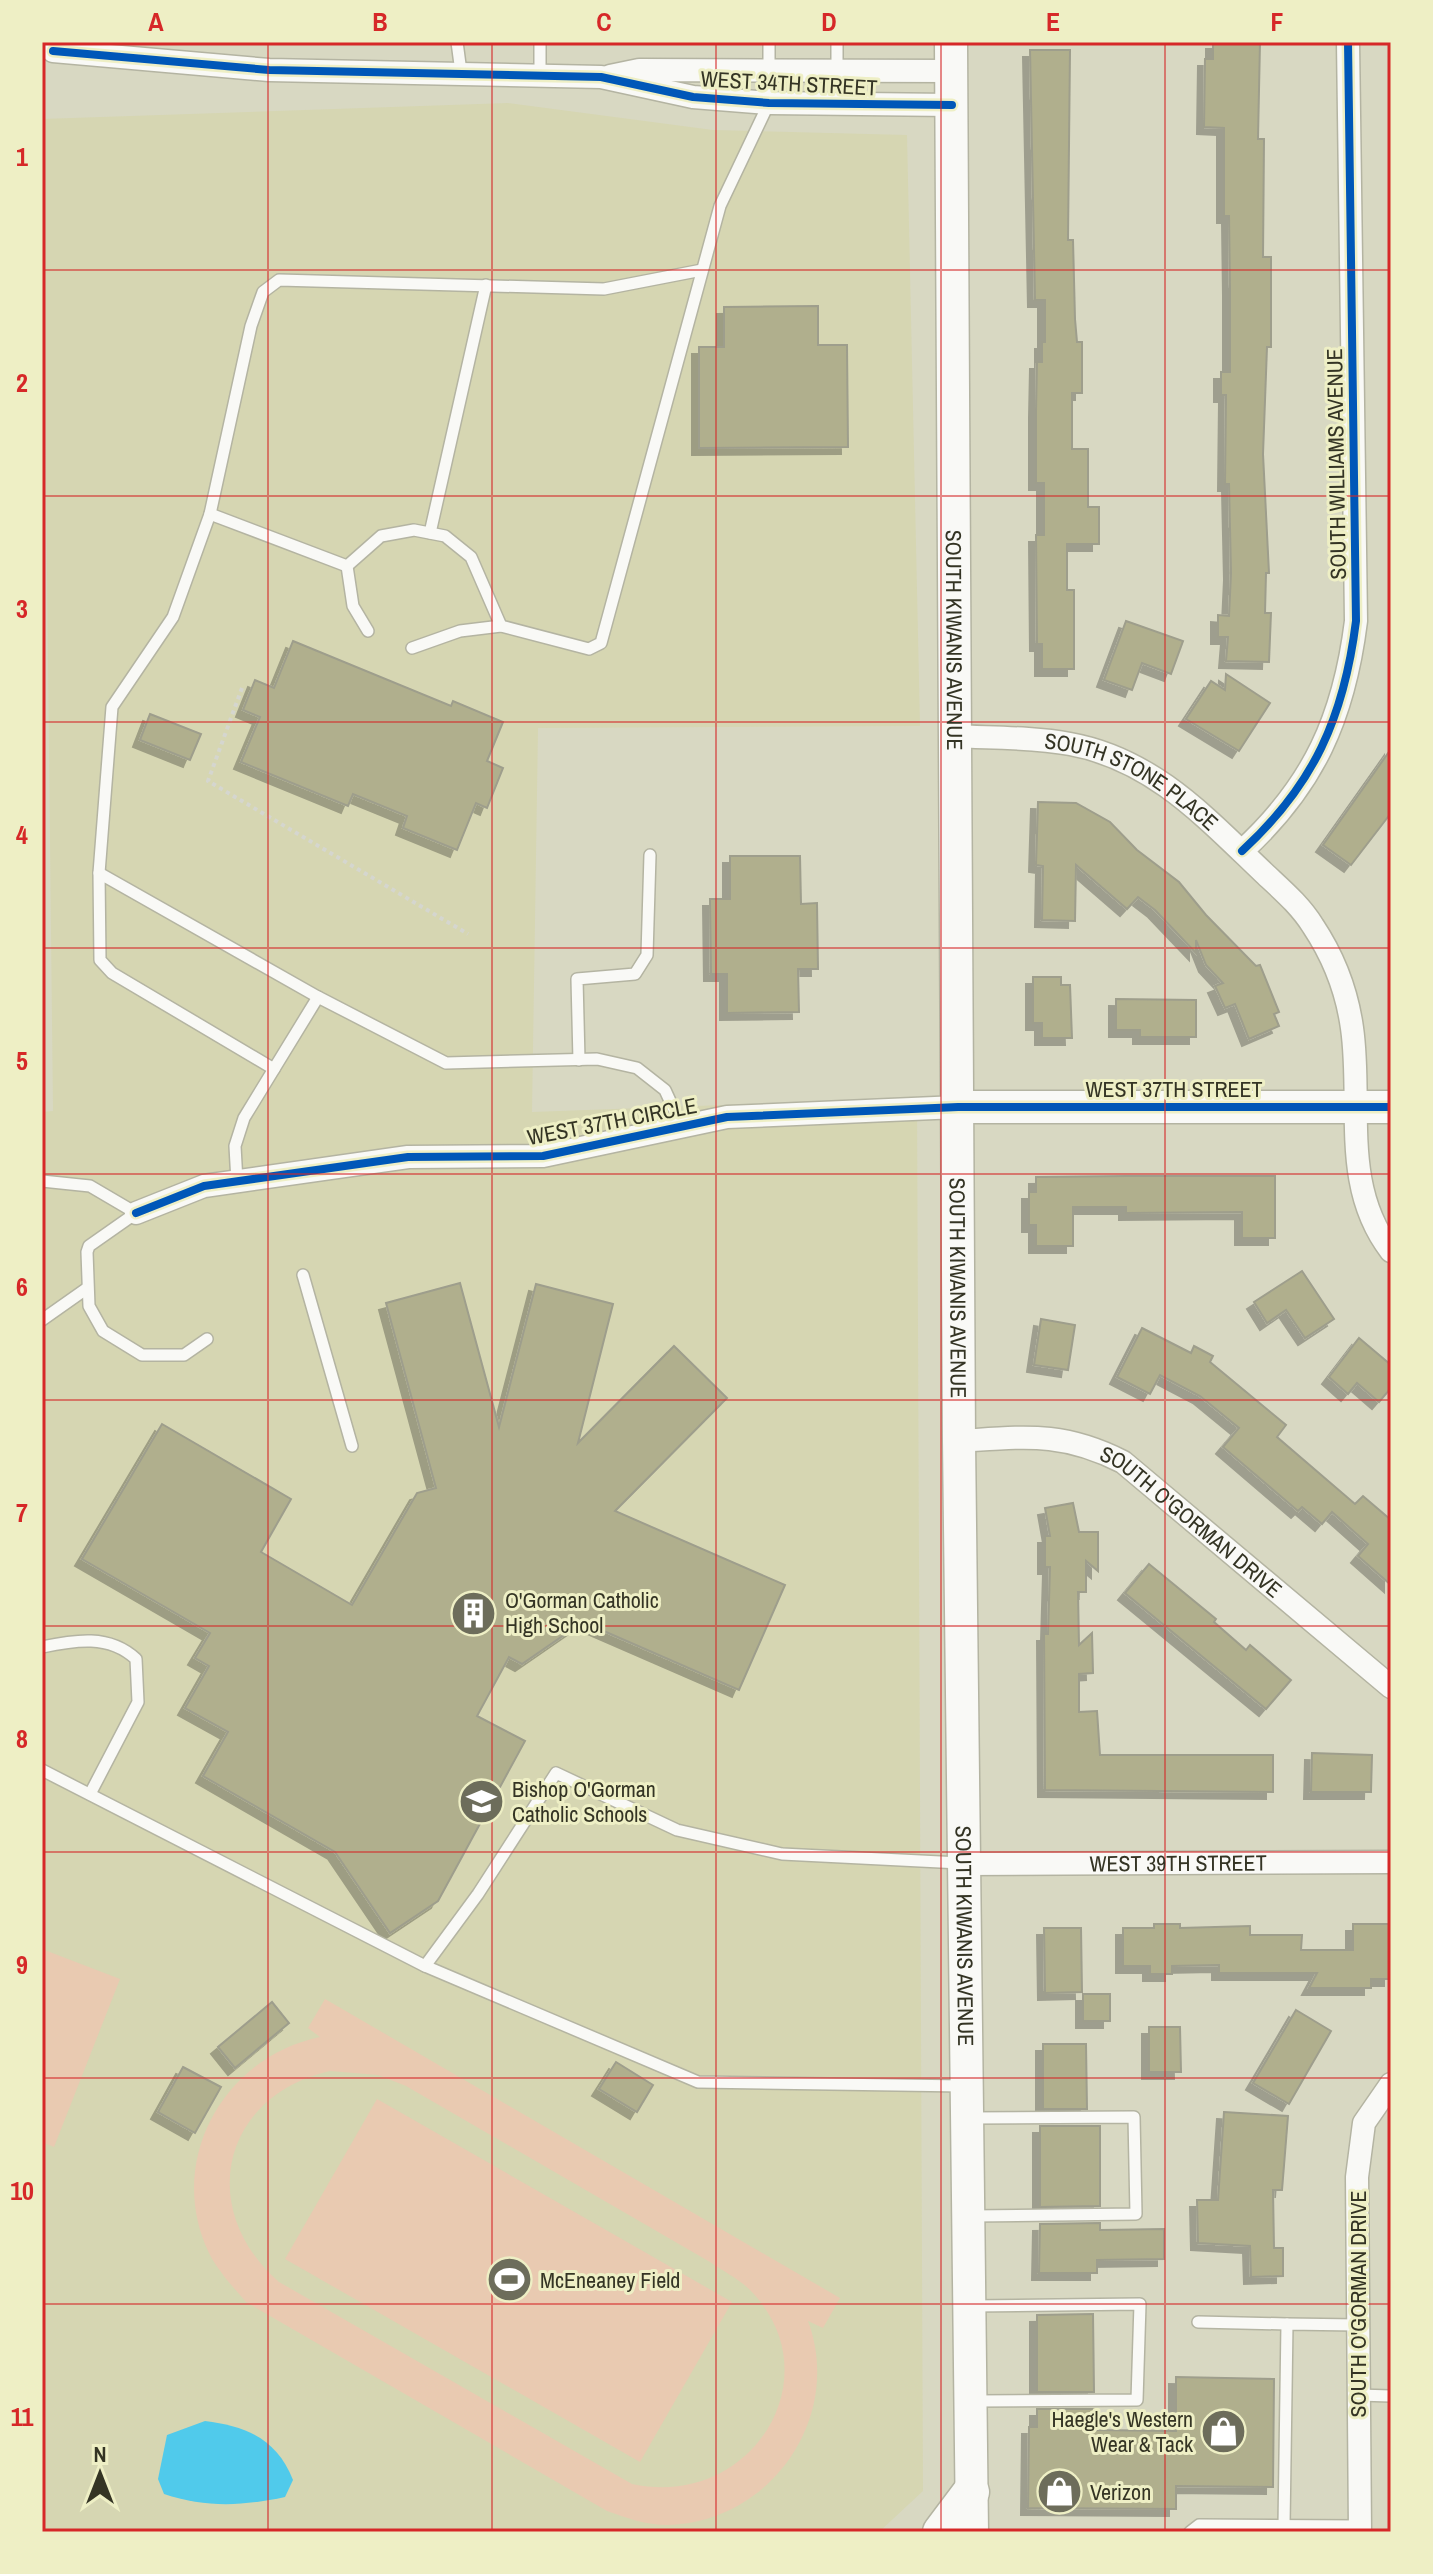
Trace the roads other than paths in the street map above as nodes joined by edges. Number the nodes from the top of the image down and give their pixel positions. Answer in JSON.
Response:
{"nodes":[{"id":1,"x":457,"y":42,"type":"edge"},
{"id":2,"x":540,"y":42,"type":"edge"},
{"id":3,"x":769,"y":42,"type":"edge"},
{"id":4,"x":837,"y":42,"type":"edge"},
{"id":5,"x":1348,"y":42,"type":"edge"},
{"id":6,"x":49,"y":50,"type":"edge"},
{"id":7,"x":952,"y":57,"type":"edge"},
{"id":8,"x":769,"y":70,"type":"junction"},
{"id":9,"x":837,"y":70,"type":"junction"},
{"id":10,"x":461,"y":72,"type":"junction"},
{"id":11,"x":540,"y":74,"type":"junction"},
{"id":12,"x":601,"y":77,"type":"junction"},
{"id":13,"x":769,"y":103,"type":"junction"},
{"id":14,"x":952,"y":105,"type":"junction"},
{"id":15,"x":702,"y":270,"type":"junction"},
{"id":16,"x":486,"y":285,"type":"junction"},
{"id":17,"x":210,"y":514,"type":"junction"},
{"id":18,"x":430,"y":533,"type":"junction"},
{"id":19,"x":347,"y":566,"type":"junction"},
{"id":20,"x":501,"y":626,"type":"junction"},
{"id":21,"x":368,"y":631,"type":"dead end"},
{"id":22,"x":412,"y":648,"type":"dead end"},
{"id":23,"x":954,"y":736,"type":"junction"},
{"id":24,"x":1242,"y":851,"type":"junction"},
{"id":25,"x":650,"y":855,"type":"dead end"},
{"id":26,"x":99,"y":873,"type":"junction"},
{"id":27,"x":318,"y":997,"type":"junction"},
{"id":28,"x":579,"y":1060,"type":"junction"},
{"id":29,"x":274,"y":1069,"type":"junction"},
{"id":30,"x":958,"y":1107,"type":"junction"},
{"id":31,"x":1357,"y":1107,"type":"junction"},
{"id":32,"x":1391,"y":1107,"type":"edge"},
{"id":33,"x":682,"y":1127,"type":"junction"},
{"id":34,"x":42,"y":1181,"type":"edge"},
{"id":35,"x":237,"y":1182,"type":"junction"},
{"id":36,"x":136,"y":1213,"type":"junction"},
{"id":37,"x":1391,"y":1251,"type":"edge"},
{"id":38,"x":303,"y":1275,"type":"dead end"},
{"id":39,"x":86,"y":1289,"type":"junction"},
{"id":40,"x":42,"y":1320,"type":"edge"},
{"id":41,"x":207,"y":1339,"type":"dead end"},
{"id":42,"x":959,"y":1441,"type":"junction"},
{"id":43,"x":352,"y":1446,"type":"dead end"},
{"id":44,"x":42,"y":1647,"type":"edge"},
{"id":45,"x":1391,"y":1687,"type":"edge"},
{"id":46,"x":42,"y":1770,"type":"edge"},
{"id":47,"x":90,"y":1794,"type":"junction"},
{"id":48,"x":1391,"y":1862,"type":"edge"},
{"id":49,"x":964,"y":1864,"type":"junction"},
{"id":50,"x":425,"y":1966,"type":"junction"},
{"id":51,"x":1391,"y":2084,"type":"edge"},
{"id":52,"x":967,"y":2102,"type":"junction"},
{"id":53,"x":968,"y":2216,"type":"junction"},
{"id":54,"x":969,"y":2306,"type":"junction"},
{"id":55,"x":1198,"y":2322,"type":"dead end"},
{"id":56,"x":1287,"y":2324,"type":"junction"},
{"id":57,"x":1357,"y":2325,"type":"junction"},
{"id":58,"x":1358,"y":2395,"type":"junction"},
{"id":59,"x":1391,"y":2396,"type":"edge"},
{"id":60,"x":970,"y":2401,"type":"junction"},
{"id":61,"x":971,"y":2492,"type":"junction"},
{"id":62,"x":1284,"y":2525,"type":"junction"},
{"id":63,"x":1360,"y":2529,"type":"edge"},
{"id":64,"x":941,"y":2532,"type":"edge"},
{"id":65,"x":972,"y":2532,"type":"edge"},
{"id":66,"x":1190,"y":2532,"type":"edge"}],
"edges":[{"from":1,"to":10,"type":"lane"},
{"from":2,"to":11,"type":"lane"},
{"from":3,"to":8,"type":"lane"},
{"from":4,"to":9,"type":"lane"},
{"from":5,"to":24,"type":"street","name":"SOUTH WILLIAMS AVENUE"},
{"from":6,"to":10,"type":"street","name":"WEST 34TH STREET"},
{"from":7,"to":9,"type":"street","name":"WEST 34TH STREET"},
{"from":7,"to":14,"type":"main road","name":"SOUTH KIWANIS AVENUE"},
{"from":8,"to":9,"type":"street","name":"WEST 34TH STREET"},
{"from":8,"to":12,"type":"street","name":"WEST 34TH STREET"},
{"from":8,"to":13,"type":"lane"},
{"from":10,"to":11,"type":"street","name":"WEST 34TH STREET"},
{"from":11,"to":12,"type":"street","name":"WEST 34TH STREET"},
{"from":12,"to":13,"type":"street","name":"WEST 34TH STREET"},
{"from":13,"to":14,"type":"street","name":"WEST 34TH STREET"},
{"from":13,"to":15,"type":"lane"},
{"from":14,"to":23,"type":"main road","name":"SOUTH KIWANIS AVENUE"},
{"from":15,"to":16,"type":"lane"},
{"from":15,"to":20,"type":"lane"},
{"from":16,"to":17,"type":"lane"},
{"from":16,"to":18,"type":"lane"},
{"from":17,"to":19,"type":"lane"},
{"from":17,"to":26,"type":"lane"},
{"from":18,"to":19,"type":"lane"},
{"from":18,"to":20,"type":"lane"},
{"from":19,"to":21,"type":"lane"},
{"from":20,"to":22,"type":"lane"},
{"from":23,"to":24,"type":"street","name":"SOUTH STONE PLACE"},
{"from":23,"to":30,"type":"main road","name":"SOUTH KIWANIS AVENUE"},
{"from":24,"to":31,"type":"street","name":"SOUTH STONE PLACE"},
{"from":25,"to":28,"type":"lane"},
{"from":26,"to":27,"type":"lane"},
{"from":26,"to":29,"type":"lane"},
{"from":27,"to":28,"type":"lane"},
{"from":27,"to":29,"type":"lane"},
{"from":28,"to":33,"type":"lane"},
{"from":29,"to":35,"type":"lane"},
{"from":30,"to":31,"type":"main road","name":"WEST 37TH STREET"},
{"from":30,"to":33,"type":"street","name":"WEST 37TH CIRCLE"},
{"from":30,"to":42,"type":"main road","name":"SOUTH KIWANIS AVENUE"},
{"from":31,"to":32,"type":"main road","name":"WEST 37TH STREET"},
{"from":31,"to":37,"type":"street"},
{"from":33,"to":35,"type":"street","name":"WEST 37TH CIRCLE"},
{"from":34,"to":36,"type":"lane"},
{"from":35,"to":36,"type":"street","name":"WEST 37TH CIRCLE"},
{"from":36,"to":39,"type":"lane"},
{"from":38,"to":43,"type":"lane"},
{"from":39,"to":40,"type":"lane"},
{"from":39,"to":41,"type":"lane"},
{"from":42,"to":45,"type":"street","name":"SOUTH O'GORMAN DRIVE"},
{"from":42,"to":49,"type":"main road","name":"SOUTH KIWANIS AVENUE"},
{"from":44,"to":47,"type":"lane"},
{"from":46,"to":47,"type":"lane"},
{"from":47,"to":50,"type":"lane"},
{"from":48,"to":49,"type":"street","name":"WEST 39TH STREET"},
{"from":49,"to":50,"type":"lane"},
{"from":49,"to":52,"type":"main road","name":"SOUTH KIWANIS AVENUE"},
{"from":50,"to":52,"type":"lane"},
{"from":51,"to":57,"type":"street","name":"SOUTH O'GORMAN DRIVE"},
{"from":52,"to":53,"type":"main road","name":"SOUTH KIWANIS AVENUE"},
{"from":52,"to":53,"type":"lane"},
{"from":53,"to":54,"type":"main road","name":"SOUTH KIWANIS AVENUE"},
{"from":54,"to":60,"type":"main road","name":"SOUTH KIWANIS AVENUE"},
{"from":54,"to":60,"type":"lane"},
{"from":55,"to":56,"type":"lane"},
{"from":56,"to":57,"type":"lane"},
{"from":56,"to":62,"type":"lane"},
{"from":57,"to":58,"type":"street","name":"SOUTH O'GORMAN DRIVE"},
{"from":58,"to":59,"type":"lane"},
{"from":58,"to":63,"type":"street","name":"SOUTH O'GORMAN DRIVE"},
{"from":60,"to":61,"type":"main road","name":"SOUTH KIWANIS AVENUE"},
{"from":61,"to":64,"type":"main road"},
{"from":61,"to":65,"type":"main road","name":"SOUTH KIWANIS AVENUE"},
{"from":62,"to":63,"type":"lane"},
{"from":62,"to":66,"type":"lane"}]}
